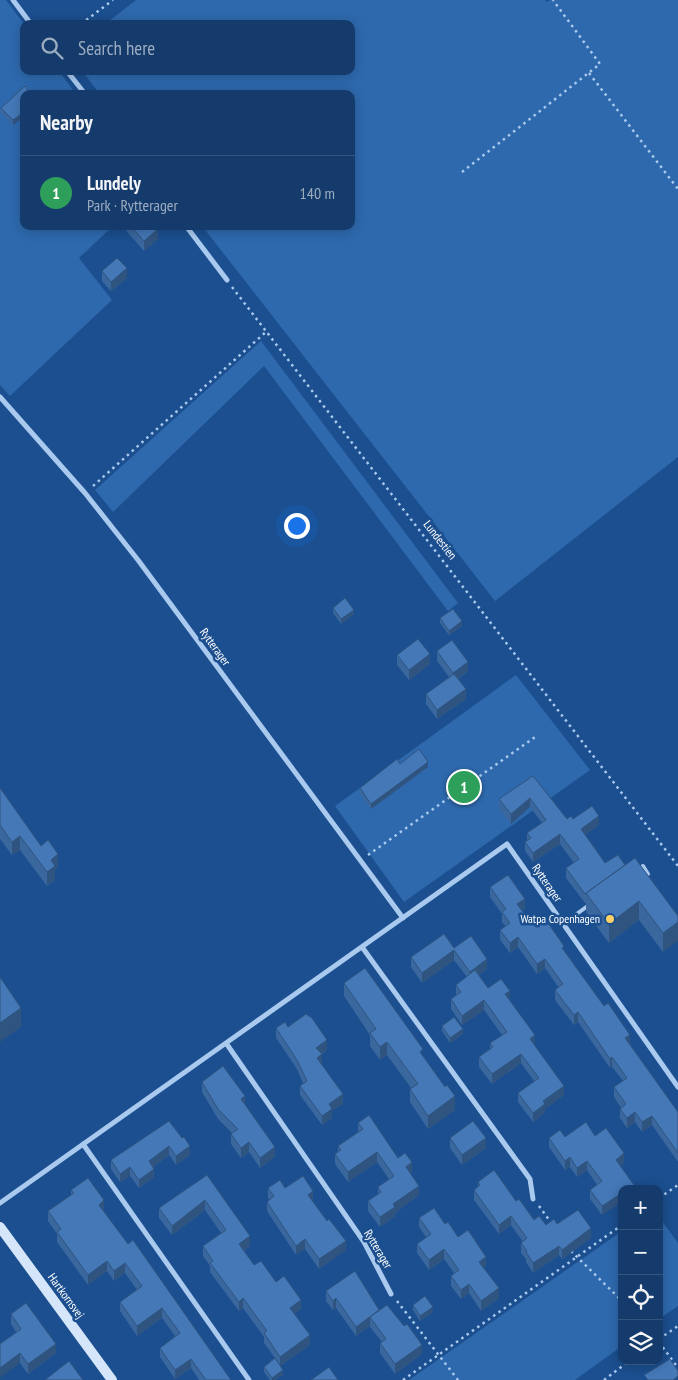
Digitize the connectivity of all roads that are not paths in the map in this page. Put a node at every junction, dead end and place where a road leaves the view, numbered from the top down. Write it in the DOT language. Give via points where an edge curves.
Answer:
graph roads {
  1 [pos="13,0"];
  2 [pos="28,20"];
  3 [pos="71,75"];
  4 [pos="82,90"];
  5 [pos="189,230"];
  6 [pos="227,280"];
  7 [pos="0,397"];
  8 [pos="634,872"];
  9 [pos="648,874"];
  10 [pos="595,901"];
  11 [pos="403,918"];
  12 [pos="563,924"];
  13 [pos="362,947"];
  14 [pos="226,1043"];
  15 [pos="678,1087"];
  16 [pos="83,1144"];
  17 [pos="533,1199"];
  18 [pos="0,1203"];
  19 [pos="0,1226"];
  20 [pos="391,1294"];
  21 [pos="112,1380"];
  22 [pos="249,1380"];
  1 -- 2 [label="street"];
  3 -- 4 [label="street"];
  5 -- 6 [label="street"];
  7 -- 11 [label="street, Rytterager" via="85,493 138,560"];
  8 -- 9 [label="lane" via="642,866"];
  10 -- 12 [label="lane"];
  11 -- 12 [label="street, Rytterager" via="507,844"];
  11 -- 13 [label="street, Rytterager"];
  12 -- 15 [label="street, Rytterager"];
  13 -- 14 [label="street, Rytterager"];
  13 -- 17 [label="street" via="530,1179"];
  14 -- 16 [label="street, Rytterager"];
  14 -- 20 [label="street, Rytterager" via="364,1242"];
  16 -- 18 [label="street, Rytterager"];
  16 -- 22 [label="street"];
  19 -- 21 [label="street, Hartkornsvej"];
}
